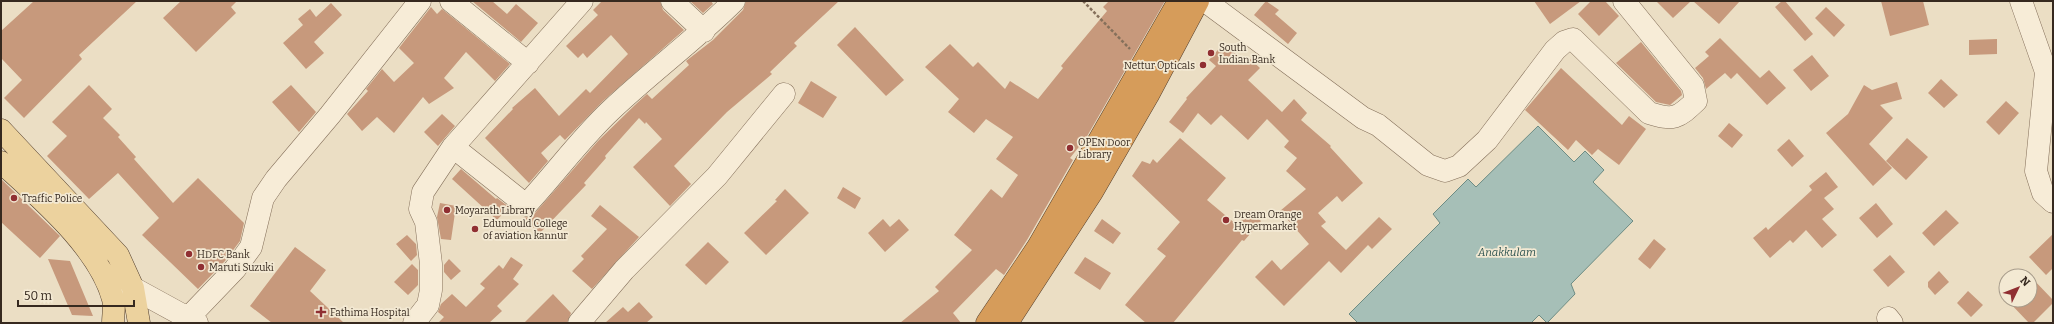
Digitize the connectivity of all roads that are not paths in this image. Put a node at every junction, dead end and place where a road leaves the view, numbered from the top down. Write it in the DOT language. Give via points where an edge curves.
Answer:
graph roads {
  1 [pos="420,1"];
  2 [pos="451,1"];
  3 [pos="582,1"];
  4 [pos="672,1"];
  5 [pos="734,1"];
  6 [pos="1179,1"];
  7 [pos="1198,1"];
  8 [pos="1205,1"];
  9 [pos="1624,1"];
  10 [pos="2021,1"];
  11 [pos="704,31"];
  12 [pos="2045,50"];
  13 [pos="528,62"];
  14 [pos="784,94"];
  15 [pos="1,130"];
  16 [pos="453,147"];
  17 [pos="1,162"];
  18 [pos="2053,202"];
  19 [pos="133,288"];
  20 [pos="114,300"];
  21 [pos="193,321"];
  22 [pos="113,323"];
  23 [pos="139,323"];
  24 [pos="414,323"];
  25 [pos="579,323"];
  26 [pos="987,323"];
  27 [pos="1007,323"];
  1 -- 21 [label="street" via="330,115 276,178 263,198 251,247"];
  2 -- 13 [label="street"];
  3 -- 13 [label="street"];
  4 -- 11 [label="street"];
  5 -- 11 [label="street"];
  6 -- 26 [label="highway" via="1038,246"];
  7 -- 27 [label="highway" via="1092,192"];
  8 -- 9 [label="street" via="1363,118 1378,125 1428,165 1445,171 1459,166 1487,140 1555,50 1564,42 1573,39 1649,113 1665,118 1681,114 1696,100 1693,86"];
  10 -- 12 [label="street"];
  11 -- 16 [label="street" via="610,110 526,205"];
  12 -- 18 [label="street" via="2046,72 2036,171 2043,192"];
  13 -- 16 [label="street"];
  14 -- 25 [label="street" via="717,176 624,270"];
  15 -- 19 [label="main road" via="118,255"];
  16 -- 24 [label="street" via="423,192 420,209 426,222 431,290 428,305"];
  17 -- 20 [label="main road" via="49,206 92,256"];
  19 -- 20 [label="street"];
  19 -- 21 [label="street"];
  19 -- 23 [label="main road"];
  20 -- 22 [label="main road"];
}
